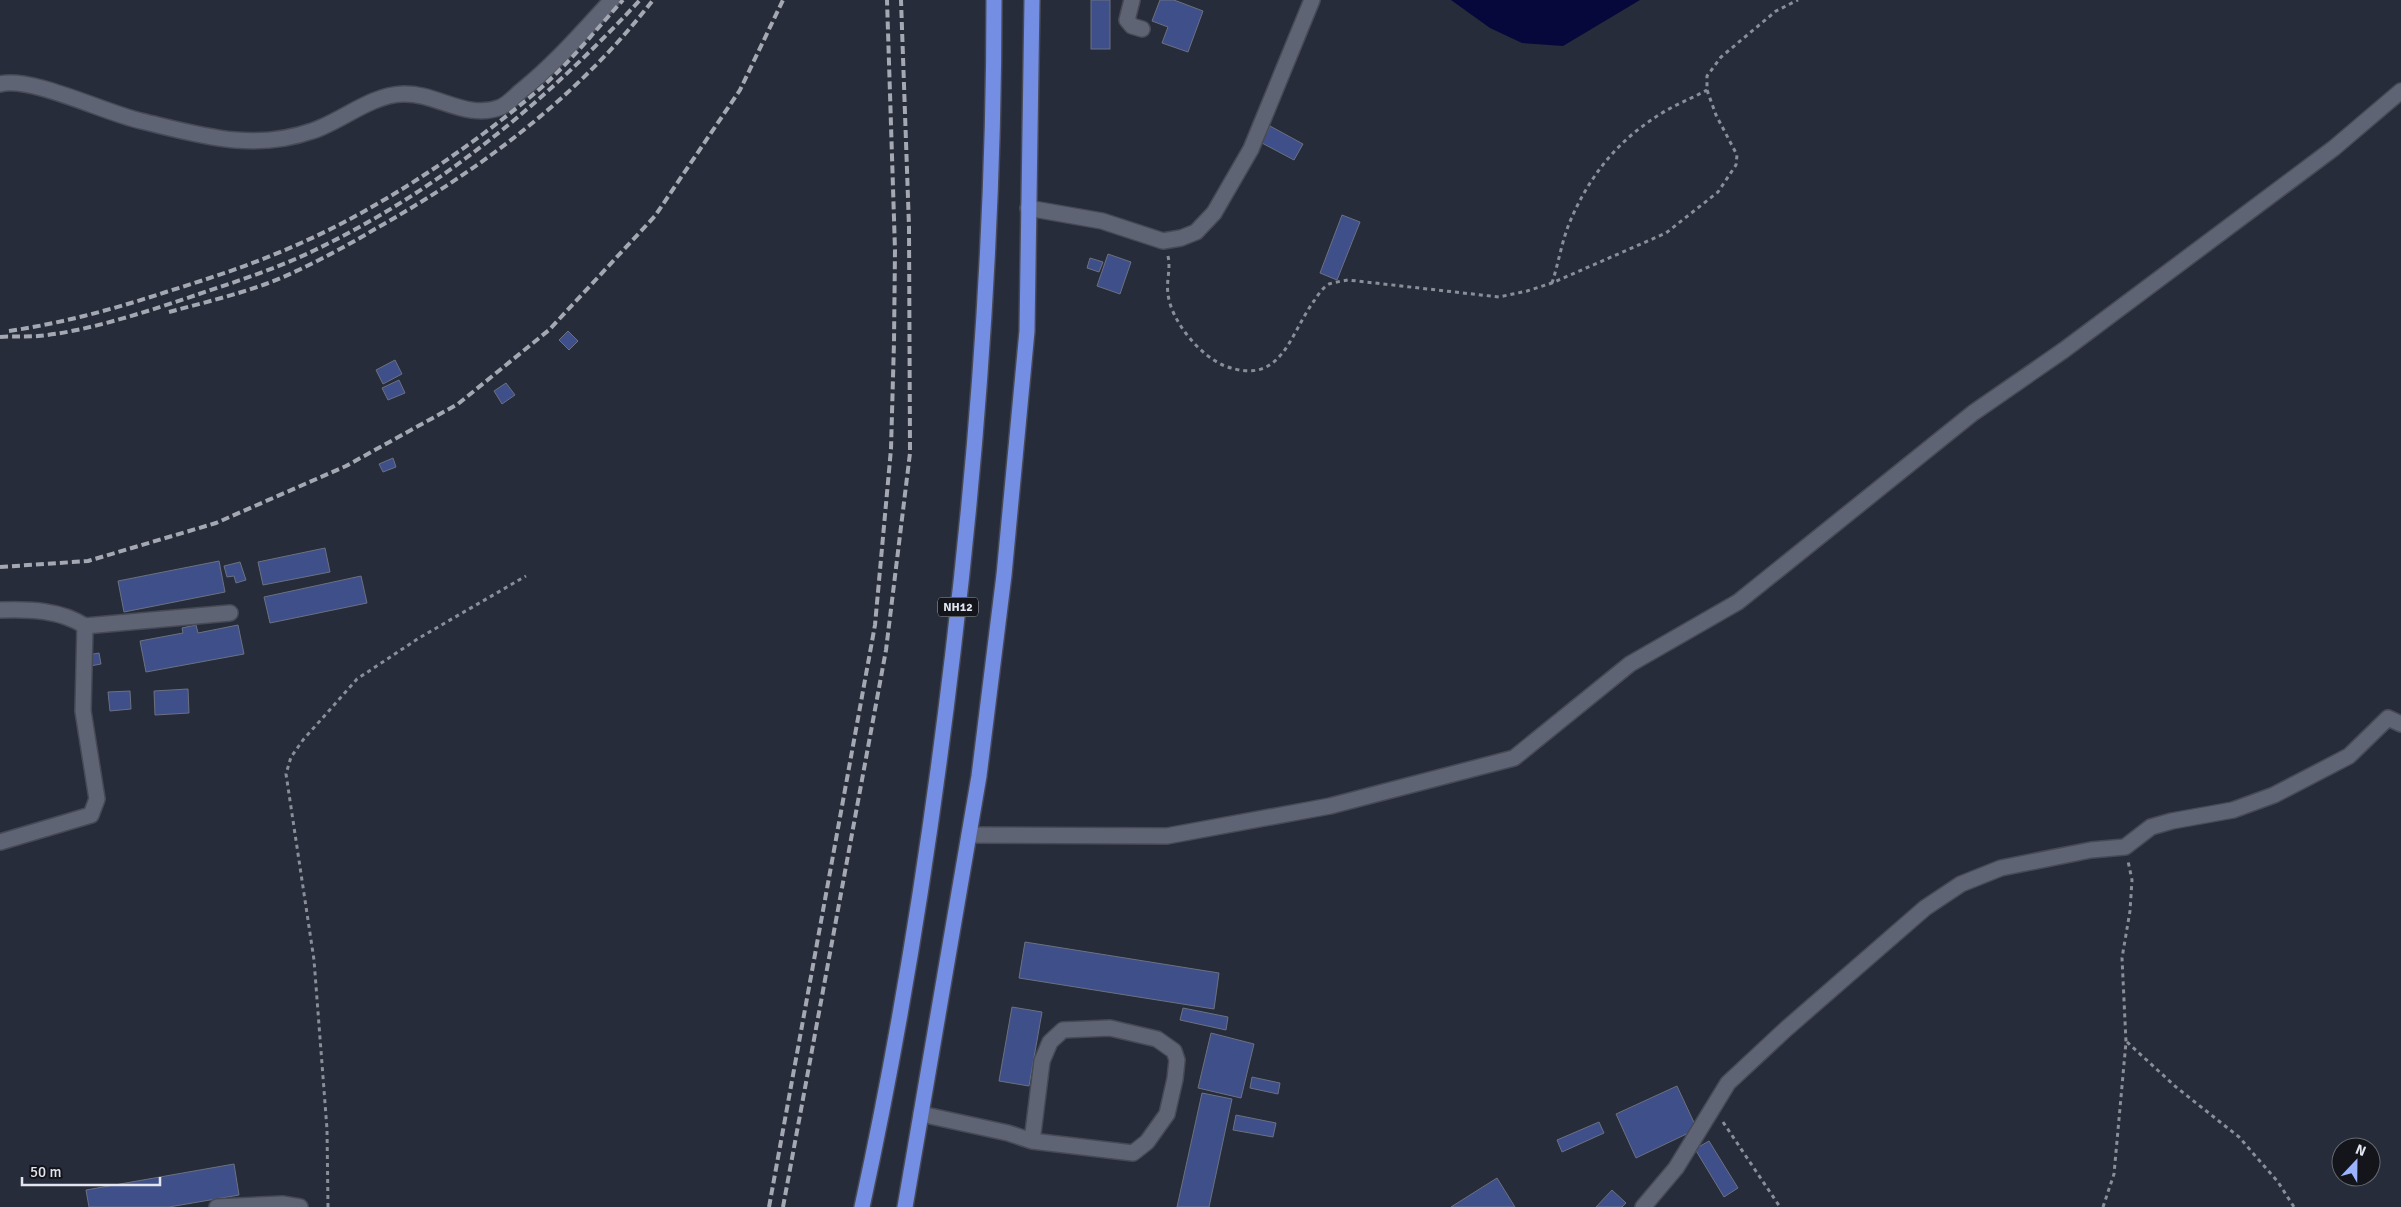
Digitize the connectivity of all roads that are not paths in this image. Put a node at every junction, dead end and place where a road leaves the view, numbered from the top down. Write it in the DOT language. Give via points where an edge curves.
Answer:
graph roads {
  1 [pos="612,0"];
  2 [pos="994,0"];
  3 [pos="1032,0"];
  4 [pos="1132,0"];
  5 [pos="1312,0"];
  6 [pos="1142,29"];
  7 [pos="0,84"];
  8 [pos="2401,91"];
  9 [pos="1028,208"];
  10 [pos="0,610"];
  11 [pos="230,613"];
  12 [pos="85,626"];
  13 [pos="2401,724"];
  14 [pos="969,835"];
  15 [pos="0,842"];
  16 [pos="921,1114"];
  17 [pos="1032,1141"];
  18 [pos="217,1207"];
  19 [pos="300,1207"];
  20 [pos="862,1207"];
  21 [pos="905,1207"];
  22 [pos="1643,1207"];
  1 -- 7 [label="street" via="543,73 502,107 480,112 419,94 400,94 372,102 313,131 275,141 244,142 188,132 121,117 34,85"];
  2 -- 20 [label="highway, NH12" via="982,358 964,562 936,790 906,979"];
  3 -- 9 [label="highway"];
  4 -- 6 [label="street" via="1128,20 1132,26"];
  5 -- 9 [label="street" via="1251,149 1214,214 1196,232 1164,241 1102,221"];
  8 -- 14 [label="street" via="2334,148 2064,350 1973,413 1738,602 1630,664 1514,758 1330,806 1167,836"];
  9 -- 14 [label="highway" via="1027,330 1019,426 996,647"];
  10 -- 12 [label="street" via="50,612 73,618"];
  11 -- 12 [label="street"];
  12 -- 15 [label="street" via="83,711 97,800 91,815"];
  13 -- 22 [label="street" via="2388,718 2349,756 2274,795 2233,810 2151,827 2125,847 2091,850 2010,866 1961,884 1925,908 1728,1083 1676,1168"];
  14 -- 16 [label="highway"];
  16 -- 17 [label="street"];
  16 -- 21 [label="highway"];
  17 -- 17 [label="street" via="1133,1153 1147,1142 1166,1114 1175,1079 1177,1060 1174,1051 1157,1039 1110,1028 1063,1030 1050,1042 1042,1061"];
  18 -- 19 [label="street" via="282,1204"];
}
